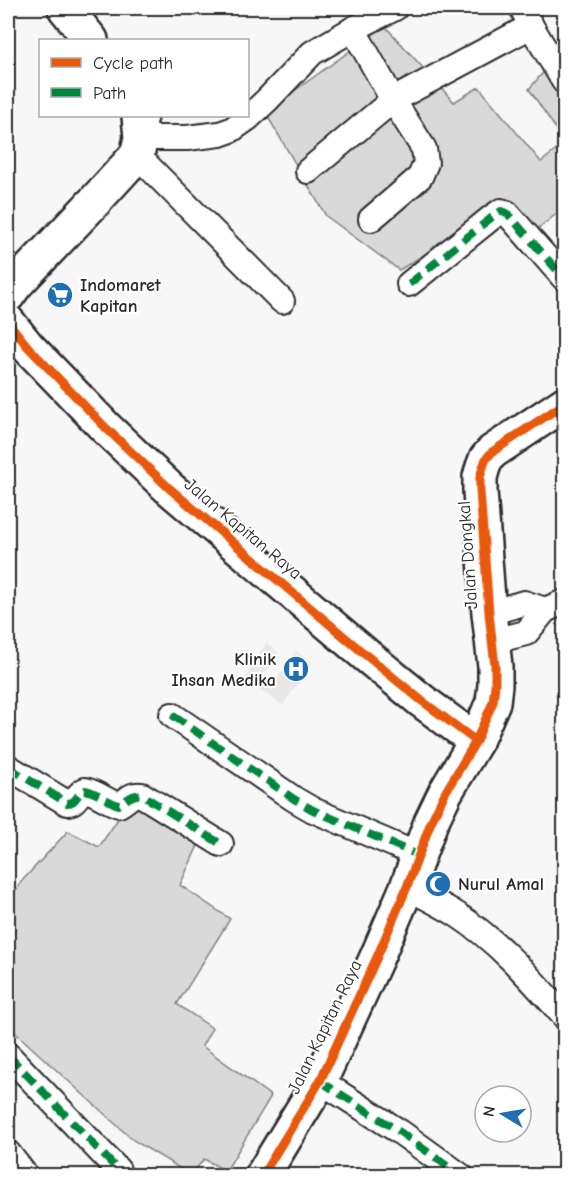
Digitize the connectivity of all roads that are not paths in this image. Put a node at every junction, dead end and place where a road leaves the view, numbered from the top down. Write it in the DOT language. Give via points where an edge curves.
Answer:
graph roads {
  1 [pos="65,8"];
  2 [pos="395,8"];
  3 [pos="526,17"];
  4 [pos="352,28"];
  5 [pos="90,39"];
  6 [pos="564,81"];
  7 [pos="393,100"];
  8 [pos="139,136"];
  9 [pos="308,171"];
  10 [pos="371,219"];
  11 [pos="564,278"];
  12 [pos="409,284"];
  13 [pos="8,295"];
  14 [pos="282,301"];
  15 [pos="8,322"];
  16 [pos="564,404"];
  17 [pos="555,606"];
  18 [pos="491,627"];
  19 [pos="172,715"];
  20 [pos="476,741"];
  21 [pos="8,767"];
  22 [pos="221,844"];
  23 [pos="418,855"];
  24 [pos="406,887"];
  25 [pos="564,1016"];
  26 [pos="8,1055"];
  27 [pos="320,1081"];
  28 [pos="8,1154"];
  29 [pos="26,1176"];
  30 [pos="114,1176"];
  31 [pos="262,1176"];
  32 [pos="461,1176"];
  1 -- 5 [label="street"];
  2 -- 4 [label="street"];
  3 -- 6 [label="street"];
  3 -- 7 [label="street"];
  4 -- 7 [label="street"];
  4 -- 8 [label="street" via="312,53 261,106 231,130 187,138"];
  7 -- 9 [label="street"];
  7 -- 10 [label="street" via="424,149 426,163 420,177"];
  8 -- 13 [label="street" via="95,201"];
  8 -- 14 [label="street"];
  11 -- 12 [label="street" via="512,218 501,212"];
  15 -- 20 [label="street, Jalan Kapitan Raya" via="98,420 169,488 367,656"];
  16 -- 18 [label="street, Jalan Dongkal" via="492,452 483,467 480,508"];
  17 -- 18 [label="street" via="526,633"];
  18 -- 20 [label="street, Jalan Dongkal" via="493,702"];
  19 -- 23 [label="street" via="313,810"];
  20 -- 23 [label="street, Jalan Dongkal" via="445,794"];
  21 -- 22 [label="street" via="67,804 76,801 85,790 120,805 131,796 141,795"];
  23 -- 24 [label="street, Jalan Kapitan Raya"];
  24 -- 25 [label="street" via="455,913 498,946"];
  24 -- 27 [label="street, Jalan Kapitan Raya"];
  26 -- 30 [label="street" via="118,1170"];
  27 -- 31 [label="street, Jalan Kapitan Raya"];
  27 -- 32 [label="street"];
  28 -- 29 [label="street"];
}
